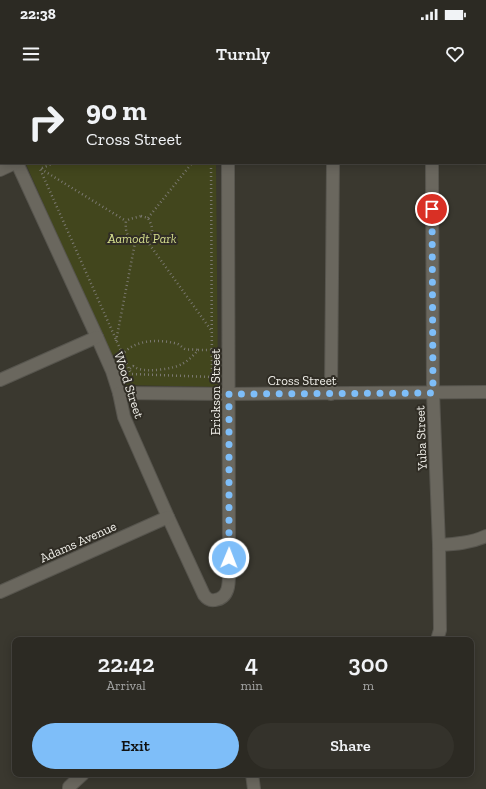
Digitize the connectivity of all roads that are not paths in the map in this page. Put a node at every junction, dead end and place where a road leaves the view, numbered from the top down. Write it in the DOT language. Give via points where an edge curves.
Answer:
graph roads {
  1 [pos="14,164"];
  2 [pos="16,164"];
  3 [pos="228,164"];
  4 [pos="333,164"];
  5 [pos="432,164"];
  6 [pos="0,170"];
  7 [pos="97,336"];
  8 [pos="0,380"];
  9 [pos="119,392"];
  10 [pos="486,392"];
  11 [pos="433,393"];
  12 [pos="229,394"];
  13 [pos="331,394"];
  14 [pos="168,517"];
  15 [pos="486,536"];
  16 [pos="439,545"];
  17 [pos="0,592"];
  18 [pos="204,595"];
  19 [pos="438,637"];
  20 [pos="80,777"];
  21 [pos="252,777"];
  22 [pos="69,789"];
  23 [pos="254,789"];
  1 -- 6 [label="street"];
  2 -- 7 [label="street, Wood Street"];
  3 -- 12 [label="street, Erickson Street"];
  4 -- 13 [label="street"];
  5 -- 11 [label="street, Yuba Street"];
  7 -- 8 [label="street"];
  7 -- 9 [label="street, Wood Street"];
  9 -- 12 [label="street, Cross Street"];
  9 -- 14 [label="street, Wood Street" via="124,417"];
  10 -- 11 [label="street, Cross Street"];
  11 -- 13 [label="street, Cross Street"];
  11 -- 16 [label="street, Yuba Street"];
  12 -- 13 [label="street, Cross Street"];
  12 -- 18 [label="street, Erickson Street" via="228,587 222,598 217,600 210,600"];
  14 -- 17 [label="street, Adams Avenue"];
  14 -- 18 [label="street, Wood Street"];
  15 -- 16 [label="street" via="458,544"];
  16 -- 19 [label="street, Yuba Street" via="440,630"];
  20 -- 22 [label="street"];
  21 -- 23 [label="street"];
}
